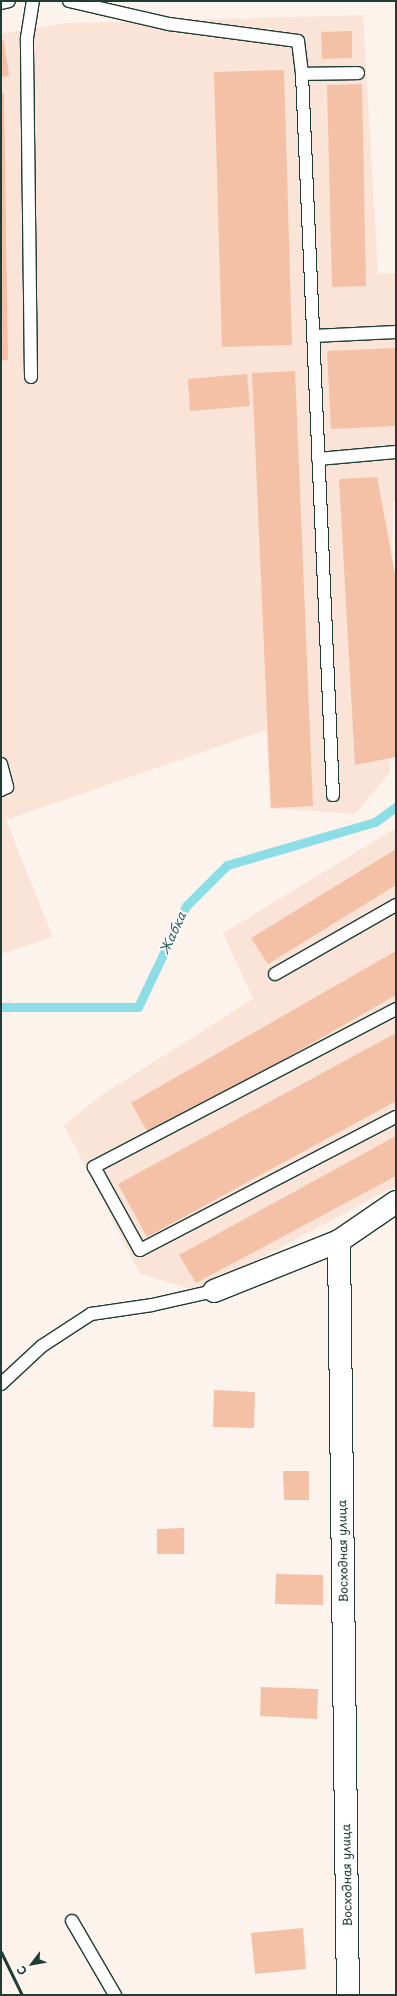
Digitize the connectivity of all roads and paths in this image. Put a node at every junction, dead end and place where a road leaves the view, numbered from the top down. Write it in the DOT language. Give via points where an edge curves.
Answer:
graph roads {
  1 [pos="9,1"];
  2 [pos="33,1"];
  3 [pos="69,1"];
  4 [pos="1,3"];
  5 [pos="358,73"];
  6 [pos="302,74"];
  7 [pos="396,332"];
  8 [pos="313,336"];
  9 [pos="31,377"];
  10 [pos="396,452"];
  11 [pos="318,459"];
  12 [pos="1,764"];
  13 [pos="1,790"];
  14 [pos="333,795"];
  15 [pos="396,905"];
  16 [pos="275,974"];
  17 [pos="396,1009"];
  18 [pos="396,1117"];
  19 [pos="396,1202"];
  20 [pos="339,1241"];
  21 [pos="214,1291"];
  22 [pos="1,1384"];
  23 [pos="72,1921"];
  24 [pos="115,1995"];
  25 [pos="348,1995"];
  1 -- 4 [label="lane"];
  2 -- 9 [label="lane" via="27,38"];
  3 -- 6 [label="lane" via="169,24 298,41"];
  5 -- 6 [label="lane"];
  6 -- 8 [label="lane"];
  7 -- 8 [label="lane"];
  8 -- 11 [label="lane"];
  10 -- 11 [label="lane"];
  11 -- 14 [label="lane"];
  12 -- 13 [label="lane" via="7,787"];
  15 -- 16 [label="lane"];
  17 -- 18 [label="lane" via="94,1167 140,1250"];
  19 -- 20 [label="street"];
  20 -- 21 [label="street"];
  20 -- 25 [label="street, Восходная улица"];
  21 -- 22 [label="lane" via="152,1305 91,1314 42,1346"];
  23 -- 24 [label="lane"];
}
